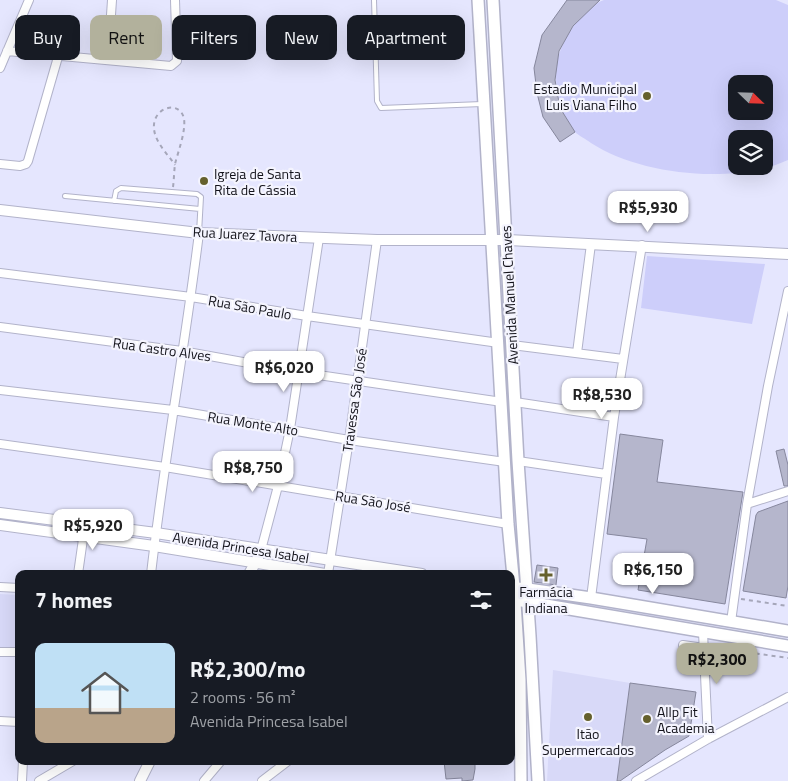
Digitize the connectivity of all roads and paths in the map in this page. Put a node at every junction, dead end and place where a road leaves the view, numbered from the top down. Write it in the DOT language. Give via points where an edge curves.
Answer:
graph roads {
  1 [pos="30,0"];
  2 [pos="112,0"];
  3 [pos="175,0"];
  4 [pos="374,0"];
  5 [pos="478,0"];
  6 [pos="493,0"];
  7 [pos="111,15"];
  8 [pos="7,51"];
  9 [pos="15,52"];
  10 [pos="57,60"];
  11 [pos="108,60"];
  12 [pos="0,68"];
  13 [pos="485,104"];
  14 [pos="0,164"];
  15 [pos="175,165"];
  16 [pos="172,192"];
  17 [pos="66,196"];
  18 [pos="114,201"];
  19 [pos="200,209"];
  20 [pos="0,210"];
  21 [pos="199,233"];
  22 [pos="319,238"];
  23 [pos="377,240"];
  24 [pos="492,240"];
  25 [pos="507,240"];
  26 [pos="591,244"];
  27 [pos="642,245"];
  28 [pos="788,254"];
  29 [pos="0,273"];
  30 [pos="788,291"];
  31 [pos="191,297"];
  32 [pos="307,316"];
  33 [pos="364,324"];
  34 [pos="0,327"];
  35 [pos="499,343"];
  36 [pos="512,346"];
  37 [pos="182,351"];
  38 [pos="577,353"];
  39 [pos="623,359"];
  40 [pos="298,372"];
  41 [pos="356,381"];
  42 [pos="0,390"];
  43 [pos="502,402"];
  44 [pos="515,402"];
  45 [pos="173,410"];
  46 [pos="614,417"];
  47 [pos="290,429"];
  48 [pos="349,440"];
  49 [pos="0,444"];
  50 [pos="518,461"];
  51 [pos="506,462"];
  52 [pos="165,467"];
  53 [pos="606,474"];
  54 [pos="278,486"];
  55 [pos="788,491"];
  56 [pos="341,496"];
  57 [pos="747,504"];
  58 [pos="0,513"];
  59 [pos="508,524"];
  60 [pos="0,525"];
  61 [pos="85,525"];
  62 [pos="156,533"];
  63 [pos="84,536"];
  64 [pos="154,546"];
  65 [pos="261,550"];
  66 [pos="330,560"];
  67 [pos="256,562"];
  68 [pos="79,570"];
  69 [pos="151,570"];
  70 [pos="251,570"];
  71 [pos="303,570"];
  72 [pos="327,570"];
  73 [pos="396,570"];
  74 [pos="512,570"];
  75 [pos="0,587"];
  76 [pos="515,587"];
  77 [pos="15,588"];
  78 [pos="526,589"];
  79 [pos="591,598"];
  80 [pos="735,598"];
  81 [pos="515,600"];
  82 [pos="528,601"];
  83 [pos="788,606"];
  84 [pos="731,622"];
  85 [pos="788,631"];
  86 [pos="703,632"];
  87 [pos="683,645"];
  88 [pos="788,646"];
  89 [pos="704,648"];
  90 [pos="724,649"];
  91 [pos="0,652"];
  92 [pos="15,652"];
  93 [pos="788,658"];
  94 [pos="515,680"];
  95 [pos="532,680"];
  96 [pos="788,697"];
  97 [pos="0,720"];
  98 [pos="15,722"];
  99 [pos="708,740"];
  100 [pos="23,765"];
  101 [pos="66,765"];
  102 [pos="148,765"];
  103 [pos="218,765"];
  104 [pos="277,765"];
  105 [pos="283,765"];
  106 [pos="280,767"];
  107 [pos="22,781"];
  108 [pos="39,781"];
  109 [pos="140,781"];
  110 [pos="204,781"];
  111 [pos="262,781"];
  112 [pos="521,781"];
  113 [pos="538,781"];
  114 [pos="636,781"];
  1 -- 8 [label="street"];
  2 -- 7 [label="street"];
  3 -- 11 [label="street" via="176,63 171,66"];
  4 -- 13 [label="lane" via="377,101 381,108"];
  5 -- 13 [label="main road, Avenida Manuel Chaves"];
  6 -- 25 [label="main road, Avenida Manuel Chaves"];
  8 -- 9 [label="street"];
  8 -- 12 [label="street"];
  10 -- 14 [label="street" via="28,161 24,166"];
  13 -- 24 [label="main road, Avenida Manuel Chaves"];
  15 -- 15 [label="path" via="184,117 175,108 165,108 157,116 154,132"];
  15 -- 16 [label="path"];
  16 -- 18 [label="lane" via="121,188 116,191"];
  16 -- 19 [label="lane" via="197,194 201,198"];
  17 -- 18 [label="lane"];
  18 -- 19 [label="lane"];
  19 -- 21 [label="lane"];
  20 -- 21 [label="street, Rua Juarez Tavora"];
  21 -- 22 [label="street, Rua Juarez Tavora"];
  21 -- 31 [label="street"];
  22 -- 23 [label="street, Rua Juarez Tavora"];
  22 -- 32 [label="street"];
  23 -- 24 [label="street, Rua Juarez Tavora"];
  23 -- 33 [label="street, Travessa São José"];
  24 -- 25 [label="street, Rua Juarez Tavora"];
  24 -- 35 [label="main road, Avenida Manuel Chaves"];
  25 -- 26 [label="street"];
  25 -- 36 [label="main road, Avenida Manuel Chaves"];
  26 -- 27 [label="street"];
  26 -- 38 [label="street"];
  27 -- 28 [label="street"];
  27 -- 39 [label="street"];
  29 -- 31 [label="street, Rua São Paulo"];
  30 -- 57 [label="street"];
  31 -- 32 [label="street, Rua São Paulo"];
  31 -- 37 [label="street"];
  32 -- 33 [label="street, Rua São Paulo"];
  32 -- 40 [label="street"];
  33 -- 35 [label="street, Rua São Paulo"];
  33 -- 41 [label="street, Travessa São José"];
  34 -- 37 [label="street, Rua Castro Alves"];
  35 -- 43 [label="main road, Avenida Manuel Chaves"];
  36 -- 38 [label="street"];
  36 -- 44 [label="main road, Avenida Manuel Chaves"];
  37 -- 40 [label="street, Rua Castro Alves"];
  37 -- 45 [label="street"];
  38 -- 39 [label="street"];
  39 -- 46 [label="street"];
  40 -- 41 [label="street, Rua Castro Alves"];
  40 -- 47 [label="street"];
  41 -- 43 [label="street, Rua Castro Alves"];
  41 -- 48 [label="street, Travessa São José"];
  42 -- 45 [label="street, Rua Monte Alto"];
  43 -- 51 [label="main road, Avenida Manuel Chaves"];
  44 -- 46 [label="street"];
  44 -- 50 [label="main road, Avenida Manuel Chaves"];
  45 -- 47 [label="street, Rua Monte Alto"];
  45 -- 52 [label="street"];
  46 -- 53 [label="street"];
  47 -- 48 [label="street, Rua Monte Alto"];
  47 -- 54 [label="street"];
  48 -- 51 [label="street, Rua Monte Alto"];
  48 -- 56 [label="street, Travessa São José"];
  49 -- 52 [label="street, Rua São José"];
  50 -- 53 [label="street"];
  50 -- 78 [label="main road, Avenida Manuel Chaves"];
  51 -- 59 [label="main road, Avenida Manuel Chaves"];
  52 -- 54 [label="street, Rua São José"];
  52 -- 62 [label="street"];
  53 -- 79 [label="street"];
  54 -- 56 [label="street, Rua São José"];
  54 -- 65 [label="street"];
  55 -- 57 [label="street"];
  56 -- 59 [label="street, Rua São José"];
  56 -- 66 [label="street, Travessa São José"];
  57 -- 80 [label="street"];
  58 -- 61 [label="street, Avenida Princesa Isabel"];
  59 -- 74 [label="main road, Avenida Manuel Chaves"];
  60 -- 63 [label="street, Avenida Princesa Isabel"];
  61 -- 62 [label="street, Avenida Princesa Isabel"];
  61 -- 63 [label="street"];
  62 -- 64 [label="street"];
  62 -- 65 [label="street, Avenida Princesa Isabel"];
  63 -- 64 [label="street, Avenida Princesa Isabel"];
  63 -- 68 [label="street"];
  64 -- 67 [label="street, Avenida Princesa Isabel"];
  64 -- 69 [label="street"];
  65 -- 66 [label="street, Avenida Princesa Isabel"];
  65 -- 67 [label="street"];
  66 -- 72 [label="street, Travessa São José"];
  66 -- 73 [label="street, Avenida Princesa Isabel"];
  67 -- 70 [label="street"];
  67 -- 71 [label="street, Avenida Princesa Isabel"];
  75 -- 77 [label="street"];
  76 -- 78 [label="main road"];
  78 -- 79 [label="main road"];
  78 -- 82 [label="main road, Avenida Manuel Chaves"];
  79 -- 84 [label="main road"];
  80 -- 83 [label="path"];
  80 -- 84 [label="street"];
  81 -- 82 [label="main road"];
  82 -- 86 [label="main road"];
  82 -- 95 [label="main road, Avenida Manuel Chaves"];
  84 -- 85 [label="main road"];
  86 -- 88 [label="main road"];
  86 -- 89 [label="street"];
  87 -- 89 [label="street"];
  89 -- 99 [label="street"];
  90 -- 93 [label="path"];
  91 -- 92 [label="street"];
  94 -- 95 [label="street"];
  94 -- 112 [label="main road, Avenida Manuel Chaves"];
  95 -- 113 [label="main road, Avenida Manuel Chaves"];
  96 -- 99 [label="street"];
  97 -- 98 [label="street"];
  99 -- 114 [label="street"];
  100 -- 107 [label="street"];
  101 -- 108 [label="street"];
  102 -- 109 [label="street"];
  103 -- 110 [label="street"];
  104 -- 106 [label="street"];
  105 -- 106 [label="street"];
  106 -- 111 [label="street"];
}
